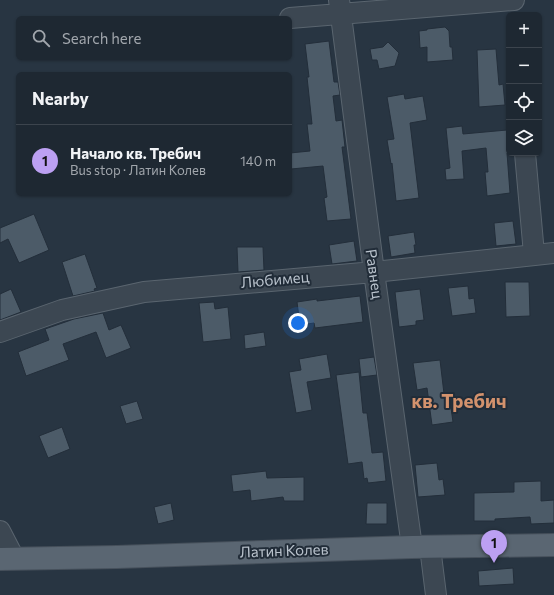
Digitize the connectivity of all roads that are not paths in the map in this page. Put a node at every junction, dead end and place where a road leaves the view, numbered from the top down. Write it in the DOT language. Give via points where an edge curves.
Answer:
graph roads {
  1 [pos="510,0"];
  2 [pos="514,0"];
  3 [pos="340,7"];
  4 [pos="511,12"];
  5 [pos="292,18"];
  6 [pos="524,156"];
  7 [pos="554,253"];
  8 [pos="534,254"];
  9 [pos="374,272"];
  10 [pos="0,332"];
  11 [pos="0,531"];
  12 [pos="554,545"];
  13 [pos="421,547"];
  14 [pos="7,558"];
  15 [pos="436,595"];
  1 -- 2 [label="street"];
  1 -- 3 [label="street"];
  1 -- 4 [label="street"];
  3 -- 5 [label="street"];
  3 -- 9 [label="street, Равнец"];
  6 -- 8 [label="street"];
  7 -- 8 [label="street, Любимец"];
  8 -- 9 [label="street, Любимец"];
  9 -- 10 [label="street, Любимец" via="144,292 62,310"];
  9 -- 13 [label="street, Равнец"];
  11 -- 14 [label="street"];
  12 -- 13 [label="main road, Латин Колев"];
  13 -- 14 [label="main road, Латин Колев"];
  13 -- 15 [label="street, Равнец"];
}
